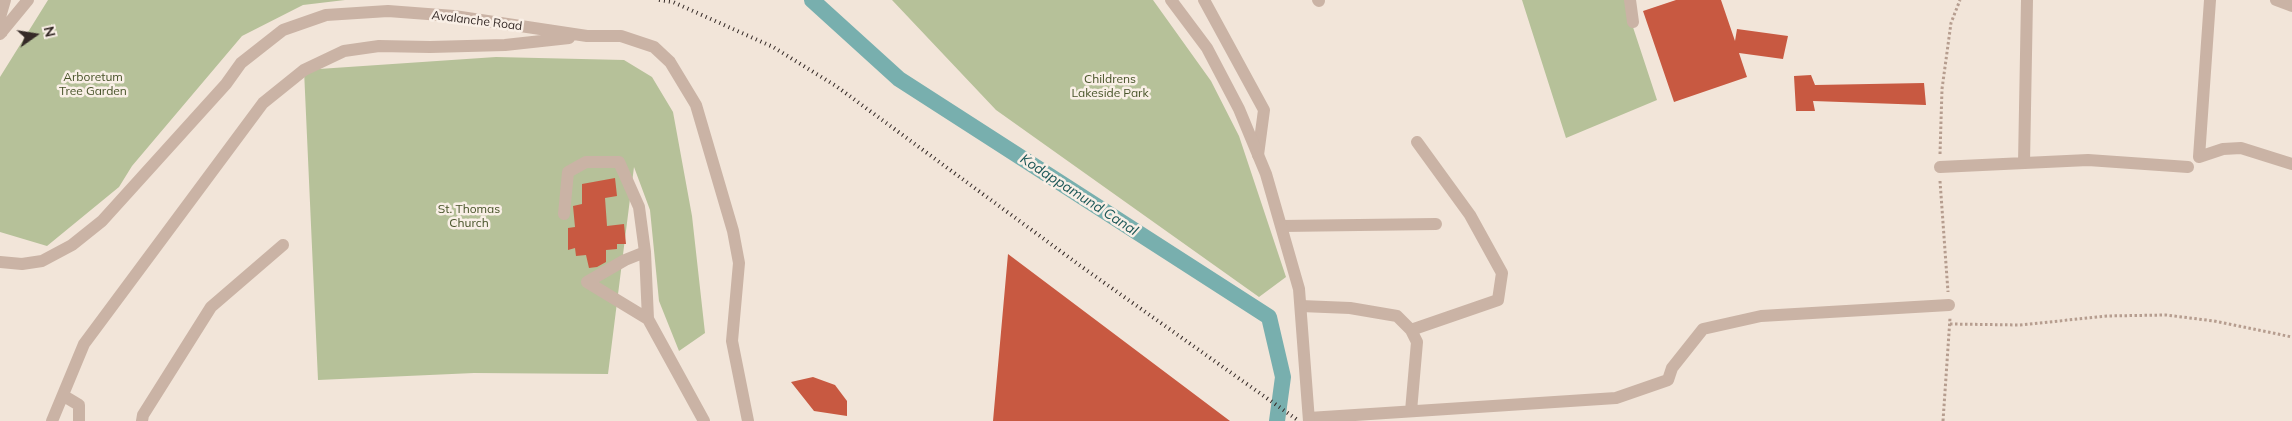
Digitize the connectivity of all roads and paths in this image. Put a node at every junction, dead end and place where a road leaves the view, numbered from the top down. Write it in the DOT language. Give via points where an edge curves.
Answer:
graph roads {
  1 [pos="5,0"];
  2 [pos="28,0"];
  3 [pos="1171,0"];
  4 [pos="1204,0"];
  5 [pos="1630,0"];
  6 [pos="1960,0"];
  7 [pos="2027,0"];
  8 [pos="2210,0"];
  9 [pos="2276,0"];
  10 [pos="2292,6"];
  11 [pos="1633,22"];
  12 [pos="1,33"];
  13 [pos="587,36"];
  14 [pos="1417,142"];
  15 [pos="1258,155"];
  16 [pos="2024,163"];
  17 [pos="2292,164"];
  18 [pos="1940,167"];
  19 [pos="2188,167"];
  20 [pos="564,214"];
  21 [pos="1436,224"];
  22 [pos="1282,226"];
  23 [pos="283,245"];
  24 [pos="645,252"];
  25 [pos="0,262"];
  26 [pos="1301,306"];
  27 [pos="1949,306"];
  28 [pos="648,319"];
  29 [pos="1950,324"];
  30 [pos="1411,330"];
  31 [pos="2292,337"];
  32 [pos="64,396"];
  33 [pos="1411,411"];
  34 [pos="1309,419"];
  35 [pos="52,421"];
  36 [pos="79,421"];
  37 [pos="142,421"];
  38 [pos="704,421"];
  39 [pos="748,421"];
  40 [pos="1944,421"];
  1 -- 12 [label="street" via="0,17"];
  2 -- 12 [label="street"];
  3 -- 15 [label="street" via="1207,48 1239,109"];
  4 -- 15 [label="street" via="1264,110"];
  5 -- 11 [label="street"];
  6 -- 18 [label="path" via="1951,23 1944,80"];
  7 -- 16 [label="street"];
  8 -- 17 [label="street" via="2199,157 2222,149 2241,148"];
  9 -- 10 [label="street"];
  13 -- 25 [label="street, Avalanche Road" via="454,16 388,10 326,15 284,30 241,63 226,84 102,221 72,245 42,261 22,264"];
  13 -- 32 [label="street" via="505,45 379,46 344,51 304,70 263,102 197,190 84,344"];
  13 -- 39 [label="street, Avalanche Road" via="622,36 654,48 670,62 696,105 733,231 739,263 732,341"];
  14 -- 30 [label="street" via="1470,215 1502,273 1498,300"];
  15 -- 22 [label="street"];
  16 -- 18 [label="street"];
  16 -- 19 [label="street" via="2088,160"];
  18 -- 27 [label="path"];
  20 -- 24 [label="street" via="568,172 586,162 619,162 639,207"];
  21 -- 22 [label="street"];
  22 -- 26 [label="street"];
  23 -- 37 [label="street" via="211,307"];
  24 -- 28 [label="street"];
  24 -- 28 [label="street" via="587,282"];
  26 -- 30 [label="street" via="1350,308 1397,316"];
  26 -- 34 [label="street"];
  27 -- 29 [label="path"];
  27 -- 33 [label="street" via="1761,316 1703,329 1672,368 1668,380 1616,398"];
  28 -- 38 [label="street"];
  29 -- 31 [label="path" via="2020,326 2107,316 2166,315"];
  29 -- 40 [label="path"];
  30 -- 33 [label="street" via="1417,342"];
  32 -- 35 [label="street"];
  32 -- 36 [label="street" via="79,405"];
  33 -- 34 [label="street"];
}
